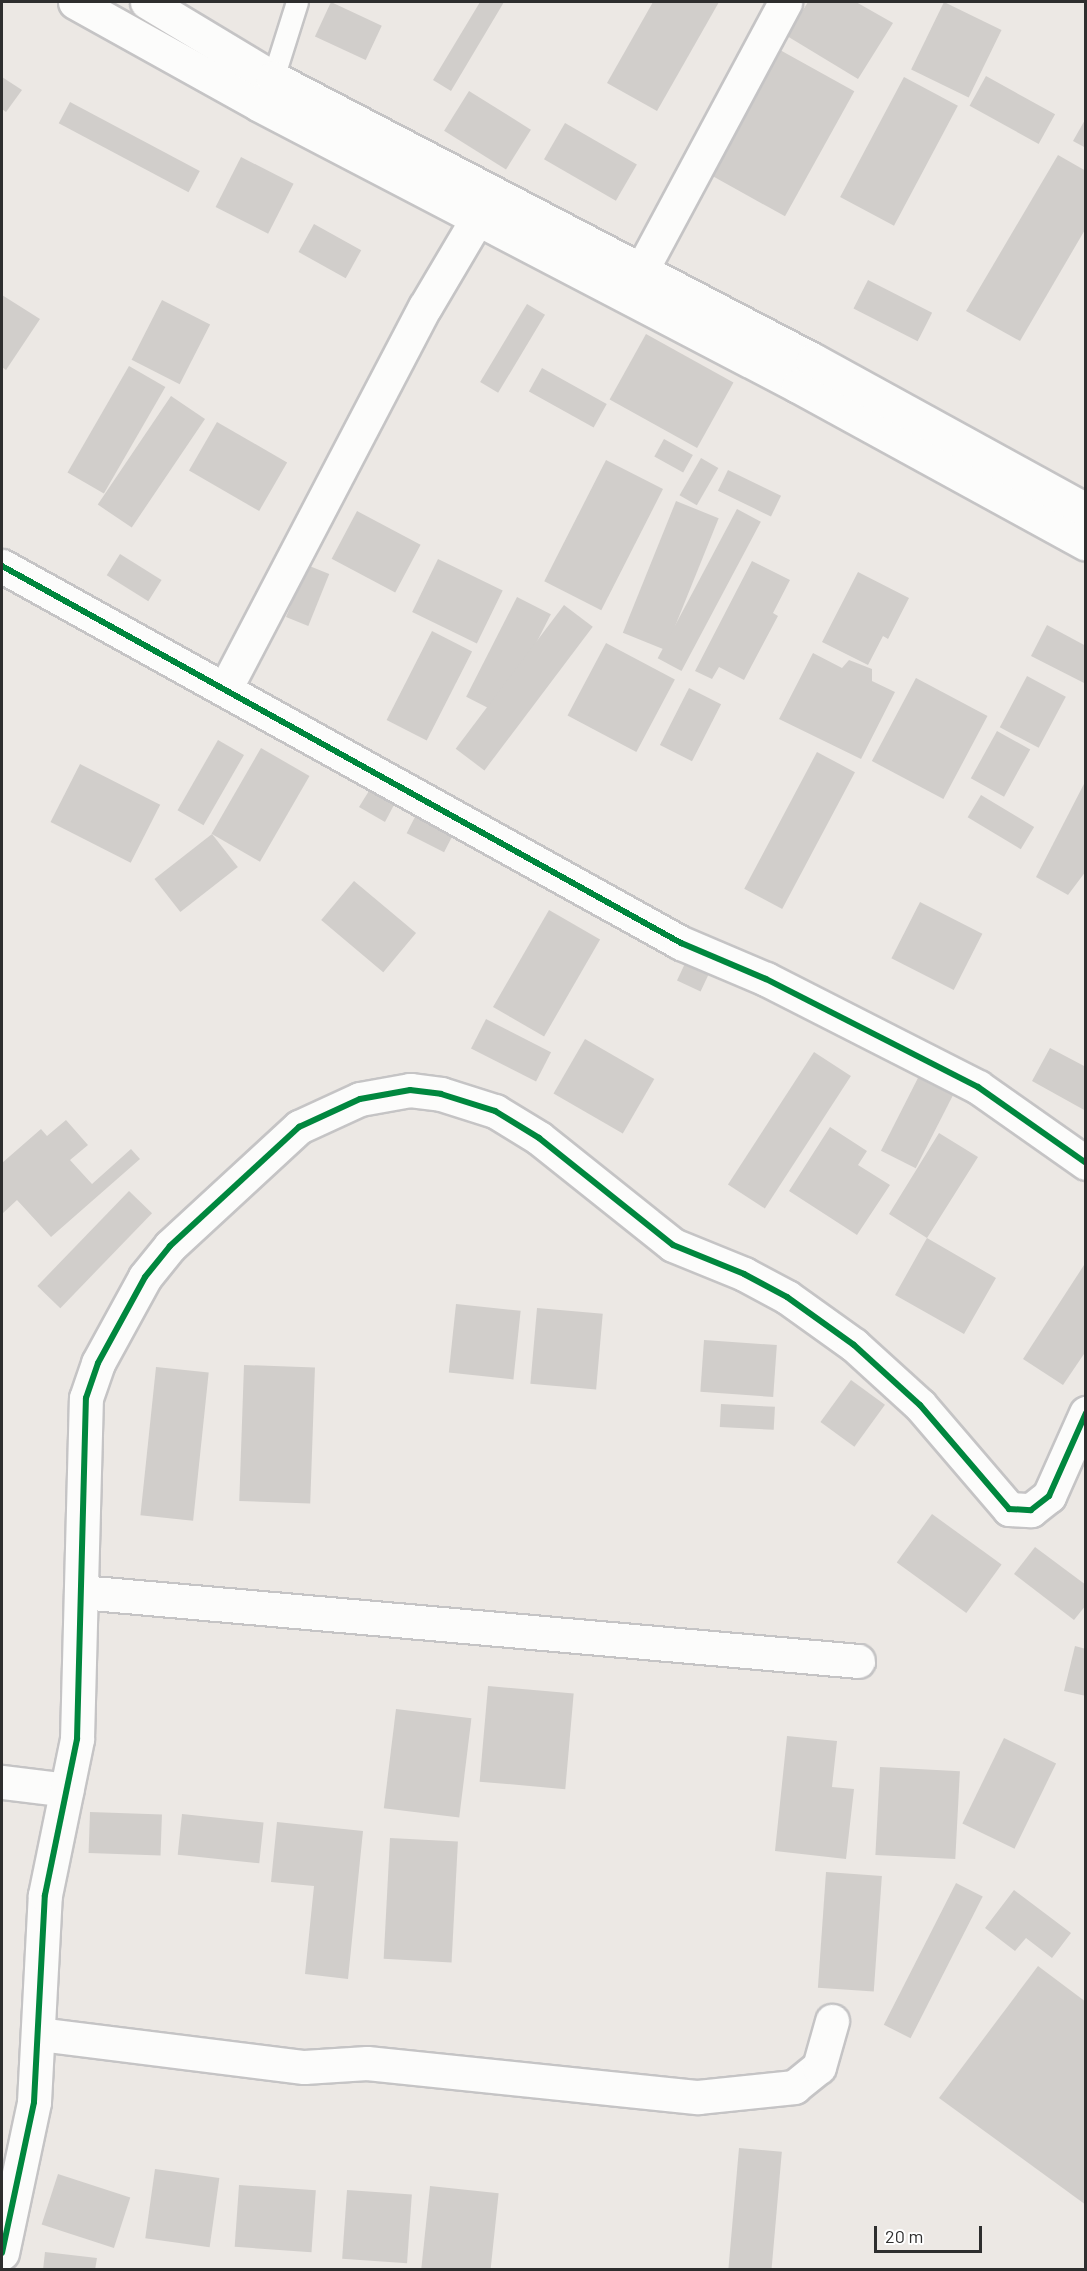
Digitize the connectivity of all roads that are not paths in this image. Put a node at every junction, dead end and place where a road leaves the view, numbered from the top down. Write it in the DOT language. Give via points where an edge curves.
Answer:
graph roads {
  1 [pos="75,2"];
  2 [pos="147,2"];
  3 [pos="297,2"];
  4 [pos="785,2"];
  5 [pos="273,78"];
  6 [pos="477,219"];
  7 [pos="641,271"];
  8 [pos="1086,510"];
  9 [pos="1086,544"];
  10 [pos="2,566"];
  11 [pos="225,689"];
  12 [pos="1086,1164"];
  13 [pos="1086,1413"];
  14 [pos="81,1592"];
  15 [pos="858,1661"];
  16 [pos="2,1782"];
  17 [pos="66,1790"];
  18 [pos="831,2021"];
  19 [pos="39,2034"];
  20 [pos="4,2234"];
  1 -- 6 [label="street"];
  2 -- 5 [label="street"];
  3 -- 5 [label="lane"];
  4 -- 7 [label="street"];
  5 -- 7 [label="street"];
  6 -- 9 [label="street" via="798,386"];
  6 -- 11 [label="street" via="425,308"];
  7 -- 8 [label="street"];
  10 -- 11 [label="street"];
  11 -- 12 [label="street" via="681,943 766,979 978,1087"];
  13 -- 14 [label="street" via="1049,1496 1030,1510 1009,1509 920,1405 854,1345 787,1298 744,1274 673,1245 539,1138 495,1111 441,1094 410,1090 360,1100 299,1127 171,1246 145,1277 98,1363 86,1398"];
  14 -- 15 [label="street"];
  14 -- 17 [label="street" via="77,1739"];
  16 -- 17 [label="street"];
  17 -- 19 [label="street" via="45,1895"];
  18 -- 19 [label="street" via="819,2067 794,2087 698,2097 367,2063 304,2067"];
  19 -- 20 [label="street" via="34,2102"];
}
